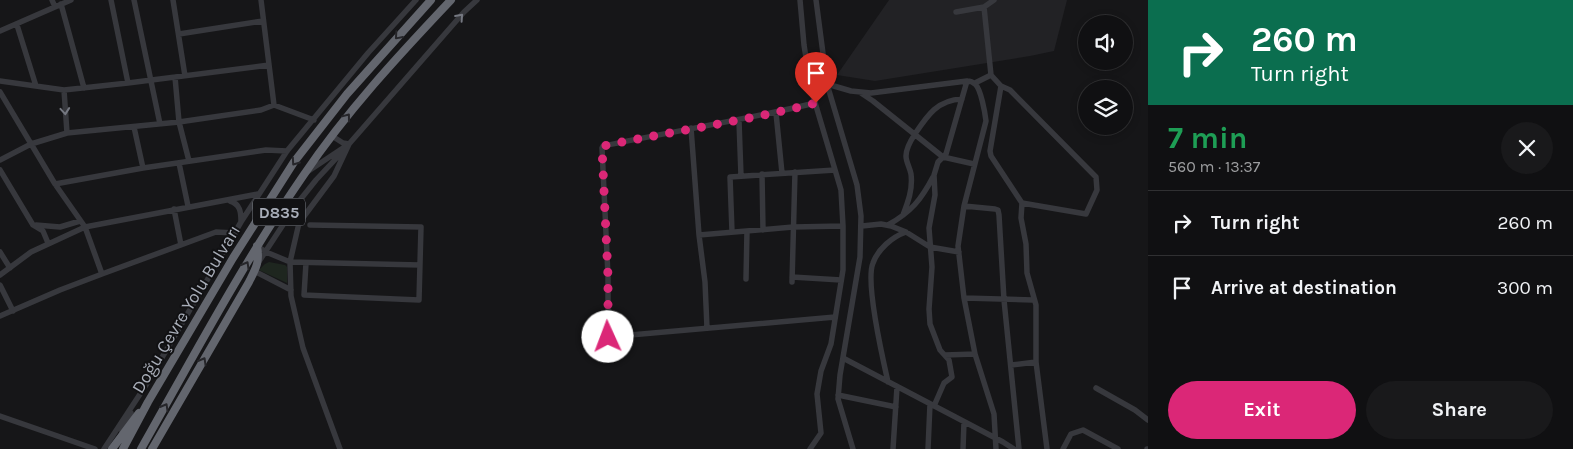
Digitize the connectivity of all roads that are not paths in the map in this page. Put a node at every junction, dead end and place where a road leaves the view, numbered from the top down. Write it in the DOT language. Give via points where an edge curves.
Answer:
graph roads {
  1 [pos="52,0"];
  2 [pos="71,0"];
  3 [pos="111,0"];
  4 [pos="134,0"];
  5 [pos="173,0"];
  6 [pos="260,0"];
  7 [pos="416,0"];
  8 [pos="431,0"];
  9 [pos="451,0"];
  10 [pos="478,0"];
  11 [pos="800,0"];
  12 [pos="816,0"];
  13 [pos="994,0"];
  14 [pos="58,6"];
  15 [pos="984,8"];
  16 [pos="956,12"];
  17 [pos="263,20"];
  18 [pos="17,25"];
  19 [pos="0,31"];
  20 [pos="179,34"];
  21 [pos="269,65"];
  22 [pos="991,75"];
  23 [pos="185,76"];
  24 [pos="175,78"];
  25 [pos="152,80"];
  26 [pos="0,81"];
  27 [pos="967,81"];
  28 [pos="128,83"];
  29 [pos="827,84"];
  30 [pos="975,84"];
  31 [pos="36,86"];
  32 [pos="1001,86"];
  33 [pos="84,88"];
  34 [pos="811,89"];
  35 [pos="64,90"];
  36 [pos="0,92"];
  37 [pos="860,92"];
  38 [pos="962,99"];
  39 [pos="816,103"];
  40 [pos="274,105"];
  41 [pos="776,113"];
  42 [pos="314,120"];
  43 [pos="739,121"];
  44 [pos="179,122"];
  45 [pos="160,124"];
  46 [pos="134,127"];
  47 [pos="691,128"];
  48 [pos="67,133"];
  49 [pos="915,134"];
  50 [pos="332,136"];
  51 [pos="31,144"];
  52 [pos="349,144"];
  53 [pos="287,151"];
  54 [pos="943,157"];
  55 [pos="0,160"];
  56 [pos="189,161"];
  57 [pos="179,163"];
  58 [pos="974,164"];
  59 [pos="143,168"];
  60 [pos="0,170"];
  61 [pos="835,170"];
  62 [pos="782,172"];
  63 [pos="795,172"];
  64 [pos="762,174"];
  65 [pos="303,175"];
  66 [pos="934,175"];
  67 [pos="740,176"];
  68 [pos="55,184"];
  69 [pos="258,194"];
  70 [pos="228,200"];
  71 [pos="1022,203"];
  72 [pos="188,206"];
  73 [pos="964,206"];
  74 [pos="174,209"];
  75 [pos="903,215"];
  76 [pos="80,220"];
  77 [pos="241,222"];
  78 [pos="33,225"];
  79 [pos="310,225"];
  80 [pos="843,226"];
  81 [pos="862,226"];
  82 [pos="888,226"];
  83 [pos="85,227"];
  84 [pos="793,227"];
  85 [pos="763,230"];
  86 [pos="747,231"];
  87 [pos="732,232"];
  88 [pos="906,232"];
  89 [pos="235,233"];
  90 [pos="699,235"];
  91 [pos="48,243"];
  92 [pos="181,244"];
  93 [pos="257,246"];
  94 [pos="930,247"];
  95 [pos="0,252"];
  96 [pos="266,252"];
  97 [pos="959,252"];
  98 [pos="290,262"];
  99 [pos="306,263"];
  100 [pos="420,265"];
  101 [pos="10,268"];
  102 [pos="256,268"];
  103 [pos="102,274"];
  104 [pos="0,275"];
  105 [pos="746,279"];
  106 [pos="841,280"];
  107 [pos="0,285"];
  108 [pos="291,290"];
  109 [pos="964,298"];
  110 [pos="1004,300"];
  111 [pos="1033,300"];
  112 [pos="13,310"];
  113 [pos="0,316"];
  114 [pos="835,317"];
  115 [pos="707,328"];
  116 [pos="608,337"];
  117 [pos="596,338"];
  118 [pos="975,354"];
  119 [pos="945,355"];
  120 [pos="843,358"];
  121 [pos="1036,362"];
  122 [pos="1012,365"];
  123 [pos="888,382"];
  124 [pos="146,385"];
  125 [pos="897,387"];
  126 [pos="1096,388"];
  127 [pos="838,396"];
  128 [pos="148,402"];
  129 [pos="932,405"];
  130 [pos="896,407"];
  131 [pos="0,416"];
  132 [pos="1148,420"];
  133 [pos="964,422"];
  134 [pos="996,438"];
  135 [pos="113,448"];
  136 [pos="94,449"];
  137 [pos="104,449"];
  138 [pos="123,449"];
  139 [pos="141,449"];
  140 [pos="152,449"];
  141 [pos="340,449"];
  142 [pos="810,449"];
  143 [pos="853,449"];
  144 [pos="893,449"];
  145 [pos="928,449"];
  146 [pos="963,449"];
  147 [pos="996,449"];
  148 [pos="1014,449"];
  149 [pos="1019,449"];
  150 [pos="1047,449"];
  151 [pos="1063,449"];
  152 [pos="1118,449"];
  1 -- 14 [label="street"];
  2 -- 14 [label="street"];
  3 -- 28 [label="street"];
  4 -- 25 [label="street"];
  5 -- 20 [label="street"];
  6 -- 17 [label="street"];
  7 -- 42 [label="street"];
  8 -- 128 [label="highway, Doğu Çevre Yolu Bulvarı / D835, one-way" via="347,94 294,162"];
  50 -- 9 [label="highway, Doğu Çevre Yolu Bulvarı / D835, one-way"];
  52 -- 10 [label="street, Doğu Çevre Yolu Bulvarı, one-way"];
  11 -- 34 [label="street"];
  12 -- 29 [label="street"];
  13 -- 15 [label="street"];
  14 -- 18 [label="street"];
  14 -- 33 [label="street"];
  15 -- 16 [label="street"];
  15 -- 22 [label="street"];
  17 -- 20 [label="street"];
  17 -- 21 [label="street"];
  18 -- 19 [label="street"];
  18 -- 31 [label="street"];
  20 -- 23 [label="street"];
  21 -- 23 [label="street"];
  21 -- 40 [label="street"];
  22 -- 30 [label="street"];
  22 -- 32 [label="street"];
  23 -- 24 [label="street"];
  24 -- 25 [label="street"];
  24 -- 44 [label="street"];
  25 -- 28 [label="street"];
  25 -- 45 [label="street"];
  26 -- 31 [label="street"];
  27 -- 30 [label="street"];
  27 -- 37 [label="street"];
  27 -- 38 [label="street"];
  28 -- 33 [label="street"];
  29 -- 34 [label="street"];
  29 -- 37 [label="street"];
  29 -- 81 [label="street" via="856,185"];
  30 -- 58 [label="street" via="986,121"];
  31 -- 35 [label="street"];
  32 -- 71 [label="street" via="990,152"];
  32 -- 71 [label="street" via="1010,90 1096,176 1097,190 1086,214"];
  33 -- 35 [label="street"];
  34 -- 39 [label="street"];
  35 -- 48 [label="street, one-way"];
  36 -- 51 [label="street"];
  37 -- 49 [label="street"];
  38 -- 49 [label="street" via="940,105 926,117"];
  38 -- 54 [label="street"];
  39 -- 41 [label="street"];
  39 -- 61 [label="street"];
  40 -- 42 [label="street"];
  40 -- 44 [label="street" via="261,110"];
  41 -- 43 [label="street"];
  41 -- 62 [label="street"];
  42 -- 53 [label="street"];
  43 -- 47 [label="street"];
  43 -- 67 [label="street"];
  44 -- 45 [label="street"];
  44 -- 56 [label="street"];
  45 -- 46 [label="street"];
  46 -- 48 [label="street"];
  46 -- 59 [label="street"];
  47 -- 90 [label="street"];
  47 -- 116 [label="street" via="602,148"];
  48 -- 51 [label="street"];
  49 -- 54 [label="street"];
  49 -- 75 [label="street" via="906,154 912,183"];
  50 -- 52 [label="street"];
  50 -- 65 [label="highway, Doğu Çevre Yolu Bulvarı / D835"];
  51 -- 55 [label="street"];
  51 -- 68 [label="street"];
  52 -- 65 [label="street, Doğu Çevre Yolu Bulvarı"];
  52 -- 96 [label="street" via="296,205"];
  52 -- 98 [label="street" via="334,176 299,223"];
  53 -- 56 [label="street" via="266,150"];
  53 -- 69 [label="street"];
  54 -- 58 [label="street"];
  54 -- 66 [label="street"];
  56 -- 57 [label="street"];
  57 -- 59 [label="street"];
  57 -- 72 [label="street"];
  58 -- 73 [label="street"];
  59 -- 68 [label="street"];
  60 -- 78 [label="street"];
  61 -- 63 [label="street"];
  61 -- 80 [label="street" via="841,190"];
  62 -- 63 [label="street"];
  62 -- 64 [label="street"];
  63 -- 84 [label="street"];
  64 -- 67 [label="street"];
  64 -- 85 [label="street"];
  65 -- 93 [label="highway, Doğu Çevre Yolu Bulvarı / D835"];
  66 -- 75 [label="street" via="922,197"];
  66 -- 94 [label="street"];
  67 -- 87 [label="street" via="730,177"];
  68 -- 76 [label="street"];
  69 -- 70 [label="street"];
  69 -- 77 [label="street"];
  70 -- 72 [label="street"];
  70 -- 77 [label="street" via="239,207"];
  71 -- 111 [label="street" via="1027,274"];
  72 -- 74 [label="street"];
  73 -- 97 [label="street"];
  73 -- 110 [label="street" via="998,210"];
  74 -- 83 [label="street"];
  74 -- 92 [label="street"];
  75 -- 82 [label="street"];
  76 -- 78 [label="street" via="60,227"];
  76 -- 83 [label="street"];
  77 -- 89 [label="street"];
  78 -- 91 [label="street" via="43,231"];
  79 -- 100 [label="street" via="421,227"];
  80 -- 84 [label="street"];
  80 -- 106 [label="street"];
  81 -- 82 [label="street"];
  81 -- 120 [label="street"];
  82 -- 88 [label="street"];
  83 -- 91 [label="street"];
  83 -- 103 [label="street"];
  84 -- 85 [label="street"];
  84 -- 106 [label="street" via="792,279"];
  85 -- 86 [label="street"];
  86 -- 87 [label="street"];
  86 -- 105 [label="street"];
  87 -- 90 [label="street"];
  88 -- 94 [label="street"];
  88 -- 123 [label="street" via="895,236 882,248 871,271 872,296"];
  89 -- 92 [label="street" via="216,232"];
  89 -- 124 [label="street"];
  90 -- 115 [label="street"];
  91 -- 101 [label="street"];
  92 -- 103 [label="street"];
  93 -- 96 [label="street"];
  93 -- 102 [label="highway" via="259,258"];
  139 -- 93 [label="highway, Doğu Çevre Yolu Bulvarı / D835, one-way"];
  94 -- 97 [label="street"];
  94 -- 119 [label="street" via="930,324"];
  95 -- 101 [label="street"];
  96 -- 98 [label="street"];
  96 -- 102 [label="street"];
  97 -- 109 [label="street"];
  98 -- 99 [label="street"];
  98 -- 108 [label="street"];
  99 -- 100 [label="street"];
  99 -- 100 [label="street" via="304,295 419,300"];
  101 -- 104 [label="street"];
  102 -- 108 [label="street"];
  140 -- 102 [label="highway, one-way"];
  103 -- 112 [label="street"];
  106 -- 114 [label="street"];
  107 -- 112 [label="street"];
  108 -- 141 [label="street" via="303,348"];
  109 -- 110 [label="street"];
  109 -- 118 [label="street"];
  110 -- 111 [label="street"];
  110 -- 122 [label="street"];
  111 -- 121 [label="street" via="1036,305"];
  112 -- 113 [label="street"];
  114 -- 115 [label="street"];
  114 -- 142 [label="street" via="817,394 821,433"];
  115 -- 116 [label="street"];
  116 -- 117 [label="street"];
  118 -- 119 [label="street"];
  118 -- 134 [label="street" via="994,414"];
  119 -- 129 [label="street" via="952,377 944,383"];
  120 -- 123 [label="street"];
  120 -- 127 [label="street"];
  121 -- 122 [label="street"];
  121 -- 150 [label="street"];
  122 -- 149 [label="street"];
  123 -- 125 [label="street"];
  124 -- 135 [label="street"];
  124 -- 137 [label="street"];
  125 -- 129 [label="street"];
  125 -- 130 [label="street"];
  126 -- 132 [label="street"];
  127 -- 130 [label="street"];
  127 -- 143 [label="street"];
  128 -- 135 [label="highway"];
  128 -- 138 [label="highway, Doğu Çevre Yolu Bulvarı / D835"];
  129 -- 133 [label="street"];
  129 -- 145 [label="street"];
  130 -- 144 [label="street"];
  131 -- 136 [label="street"];
  133 -- 134 [label="street"];
  133 -- 146 [label="street"];
  134 -- 147 [label="street"];
  134 -- 148 [label="street"];
  151 -- 152 [label="street" via="1071,434 1083,430"];
}
